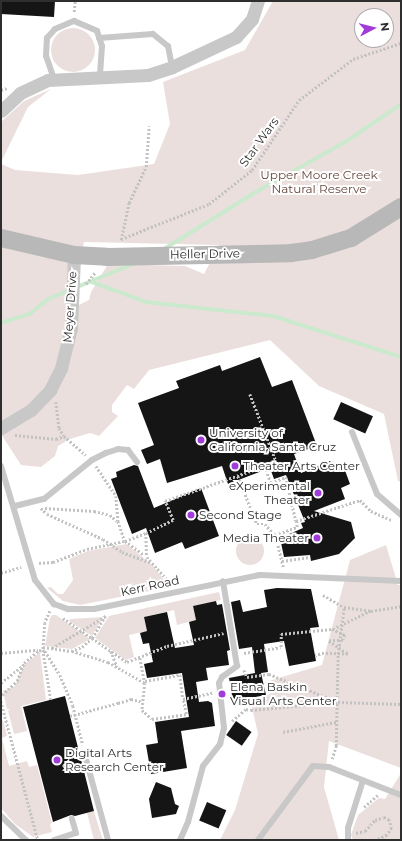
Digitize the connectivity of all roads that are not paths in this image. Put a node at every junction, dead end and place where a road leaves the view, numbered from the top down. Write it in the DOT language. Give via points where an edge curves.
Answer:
graph roads {
  1 [pos="258,1"];
  2 [pos="99,38"];
  3 [pos="172,67"];
  4 [pos="100,77"];
  5 [pos="54,79"];
  6 [pos="1,111"];
  7 [pos="401,207"];
  8 [pos="1,238"];
  9 [pos="74,255"];
  10 [pos="1,428"];
  11 [pos="352,432"];
  12 [pos="137,462"];
  13 [pos="1,466"];
  14 [pos="15,506"];
  15 [pos="401,515"];
  16 [pos="223,581"];
  17 [pos="401,581"];
  18 [pos="84,752"];
  19 [pos="363,780"];
  20 [pos="399,794"];
  21 [pos="1,816"];
  22 [pos="72,819"];
  23 [pos="26,840"];
  24 [pos="54,840"];
  25 [pos="108,840"];
  26 [pos="180,840"];
  27 [pos="258,840"];
  28 [pos="348,840"];
  1 -- 3 [label="street" via="252,19 236,37"];
  2 -- 3 [label="lane" via="153,34 168,46"];
  2 -- 4 [label="lane" via="102,46"];
  2 -- 5 [label="lane" via="90,26 74,21 55,29 47,38 46,56"];
  3 -- 4 [label="street" via="148,75"];
  4 -- 5 [label="street"];
  5 -- 6 [label="street" via="20,93"];
  7 -- 9 [label="main road, Heller Drive" via="351,238 312,250 290,253 181,255 121,248"];
  8 -- 9 [label="main road, Heller Drive"];
  9 -- 10 [label="street, Meyer Drive" via="69,342 61,368 50,390 31,410"];
  11 -- 15 [label="lane" via="377,494"];
  12 -- 14 [label="lane" via="128,450 118,449 92,460 44,499"];
  13 -- 14 [label="lane, Kerr Road"];
  14 -- 16 [label="lane, Kerr Road" via="28,565 41,590 54,604 68,610 94,609"];
  16 -- 17 [label="lane, Kerr Road" via="260,575"];
  16 -- 26 [label="lane" via="237,666 222,677 219,691 224,728 220,744 203,766 188,822"];
  18 -- 25 [label="lane"];
  19 -- 20 [label="lane"];
  19 -- 27 [label="lane" via="329,767 312,766"];
  19 -- 28 [label="lane" via="348,828"];
  21 -- 23 [label="lane"];
  22 -- 24 [label="lane" via="76,833"];
}
